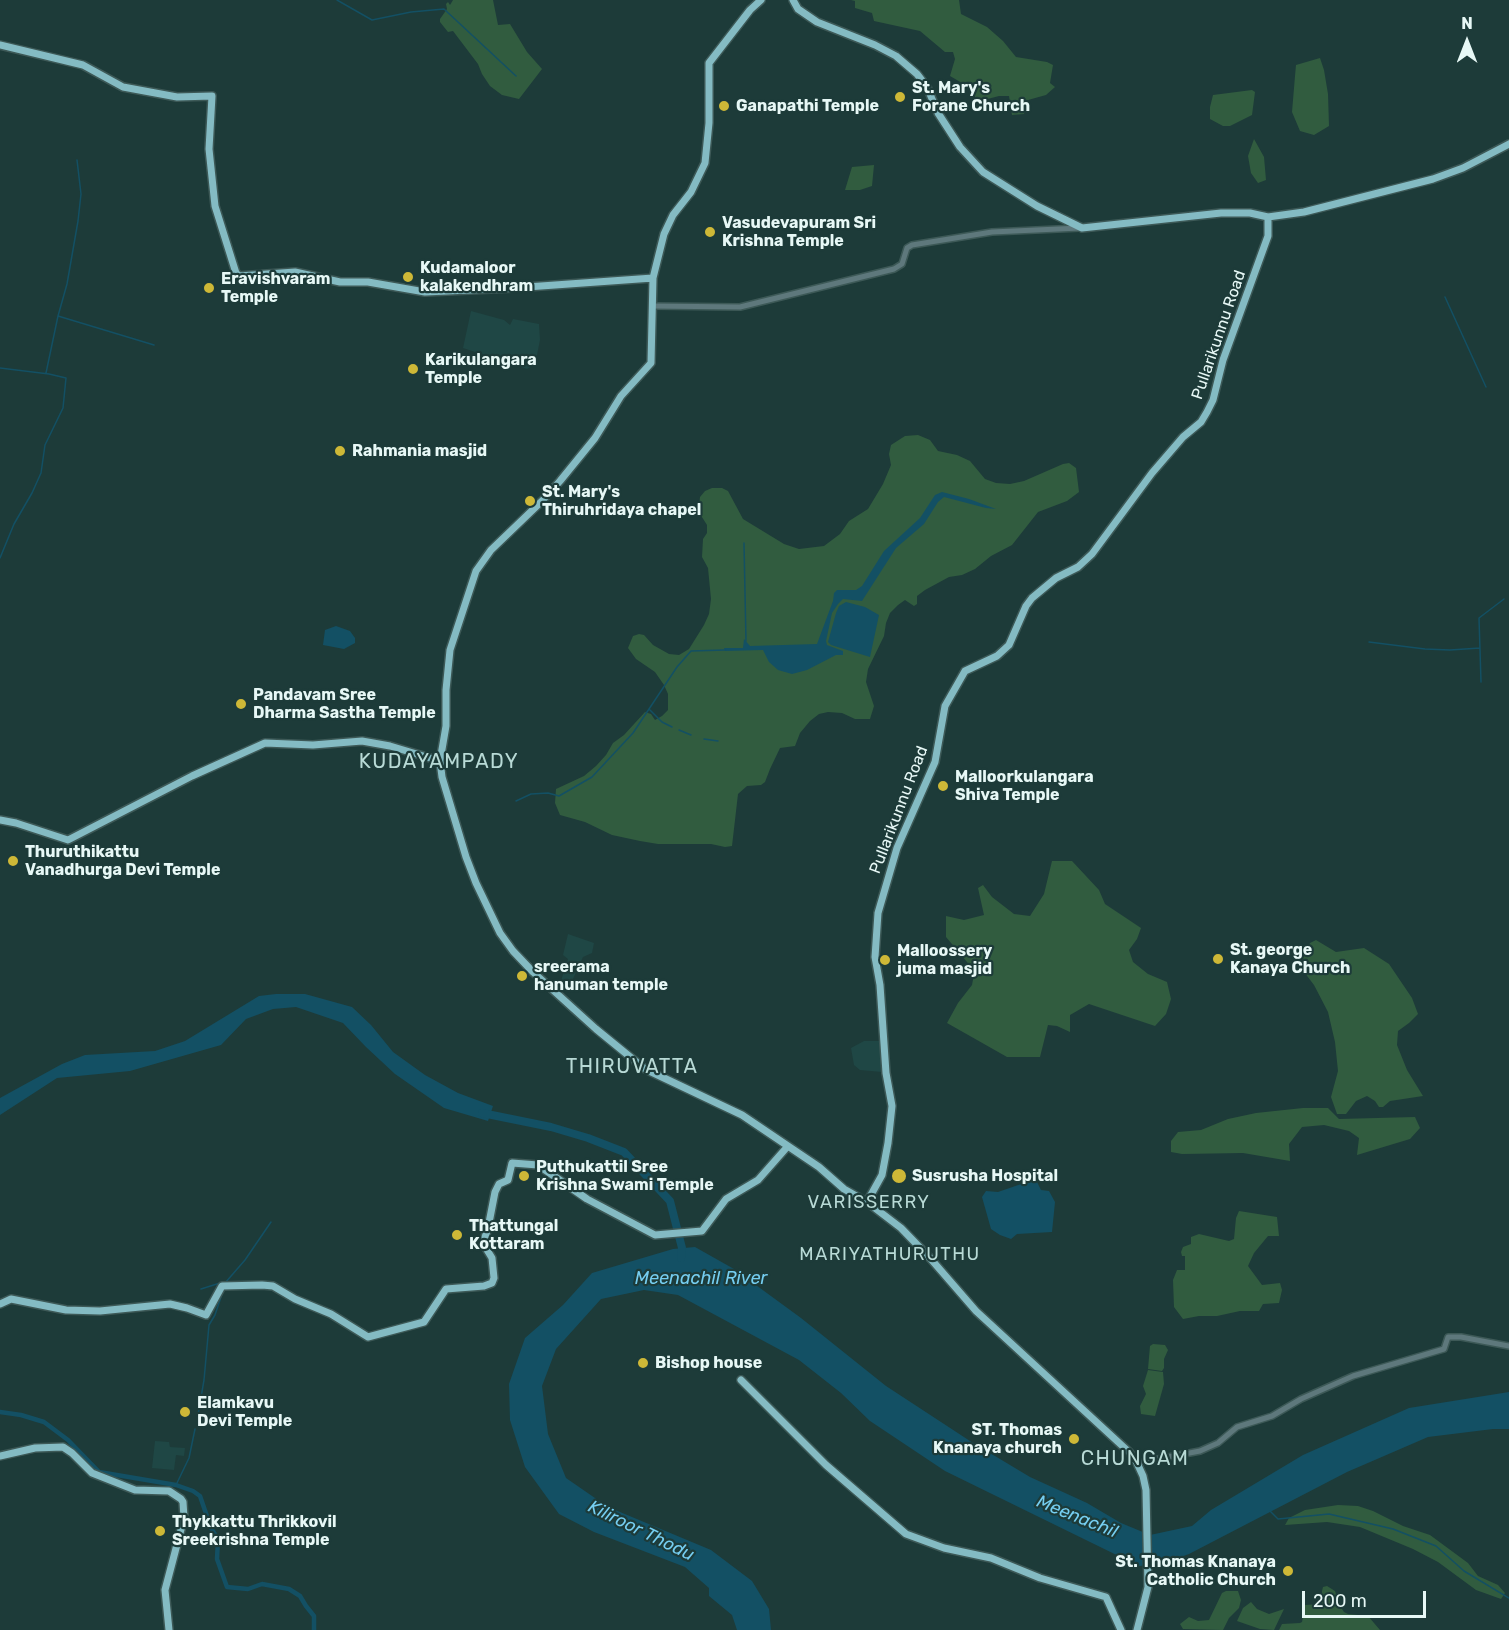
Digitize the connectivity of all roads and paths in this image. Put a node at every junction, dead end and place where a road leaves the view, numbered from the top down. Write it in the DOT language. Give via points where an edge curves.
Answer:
graph roads {
  1 [pos="761,0"];
  2 [pos="793,0"];
  3 [pos="0,45"];
  4 [pos="1509,144"];
  5 [pos="1268,217"];
  6 [pos="1082,228"];
  7 [pos="653,278"];
  8 [pos="652,306"];
  9 [pos="440,761"];
  10 [pos="0,820"];
  11 [pos="788,1146"];
  12 [pos="867,1202"];
  13 [pos="0,1304"];
  14 [pos="1509,1346"];
  15 [pos="741,1380"];
  16 [pos="0,1456"];
  17 [pos="1137,1462"];
  18 [pos="169,1630"];
  19 [pos="1122,1630"];
  20 [pos="1137,1630"];
  1 -- 7 [label="main road" via="709,63 705,163 664,234"];
  2 -- 6 [label="main road" via="798,9 817,22 896,56 927,87 954,139 983,172 1037,206"];
  3 -- 7 [label="main road" via="83,65 123,87 177,97 212,96 209,149 215,206 239,276 295,272 340,282 368,282 425,292"];
  4 -- 5 [label="main road" via="1432,180 1308,212"];
  5 -- 6 [label="main road" via="1221,213"];
  5 -- 12 [label="main road, Pullarikunnu Road" via="1268,236 1223,360 1213,400 1201,422 1170,451 1092,554 1032,598 1009,645 997,656 965,671 945,706 935,762 897,848 878,913 875,957 892,1106 882,1175"];
  6 -- 8 [label="street" via="992,232 912,245 907,248 902,264 894,269 740,307"];
  7 -- 8 [label="main road"];
  8 -- 9 [label="main road" via="652,354 648,368 621,396 595,438 560,481 491,550 476,572 450,650"];
  9 -- 10 [label="main road" via="362,741 313,746 265,743 68,840"];
  9 -- 11 [label="main road" via="476,883 513,951 645,1069 729,1108"];
  11 -- 12 [label="main road" via="844,1190"];
  11 -- 13 [label="main road" via="758,1180 726,1199 702,1231 655,1235 587,1199 538,1166 512,1163 508,1180 499,1184 495,1192 484,1240 492,1258 492,1282 446,1289 424,1322 368,1336 273,1286 225,1286 206,1315 170,1304 100,1311 66,1310 11,1299"];
  12 -- 17 [label="main road" via="906,1233 976,1311"];
  14 -- 17 [label="street" via="1448,1337 1444,1349 1353,1376 1272,1416 1237,1427 1218,1443 1200,1451"];
  15 -- 19 [label="main road" via="826,1465 906,1534 1106,1597"];
  16 -- 18 [label="main road" via="63,1447 92,1473 135,1490 169,1491 182,1499 184,1518 165,1590"];
  17 -- 20 [label="main road" via="1146,1490 1148,1574"];
}
